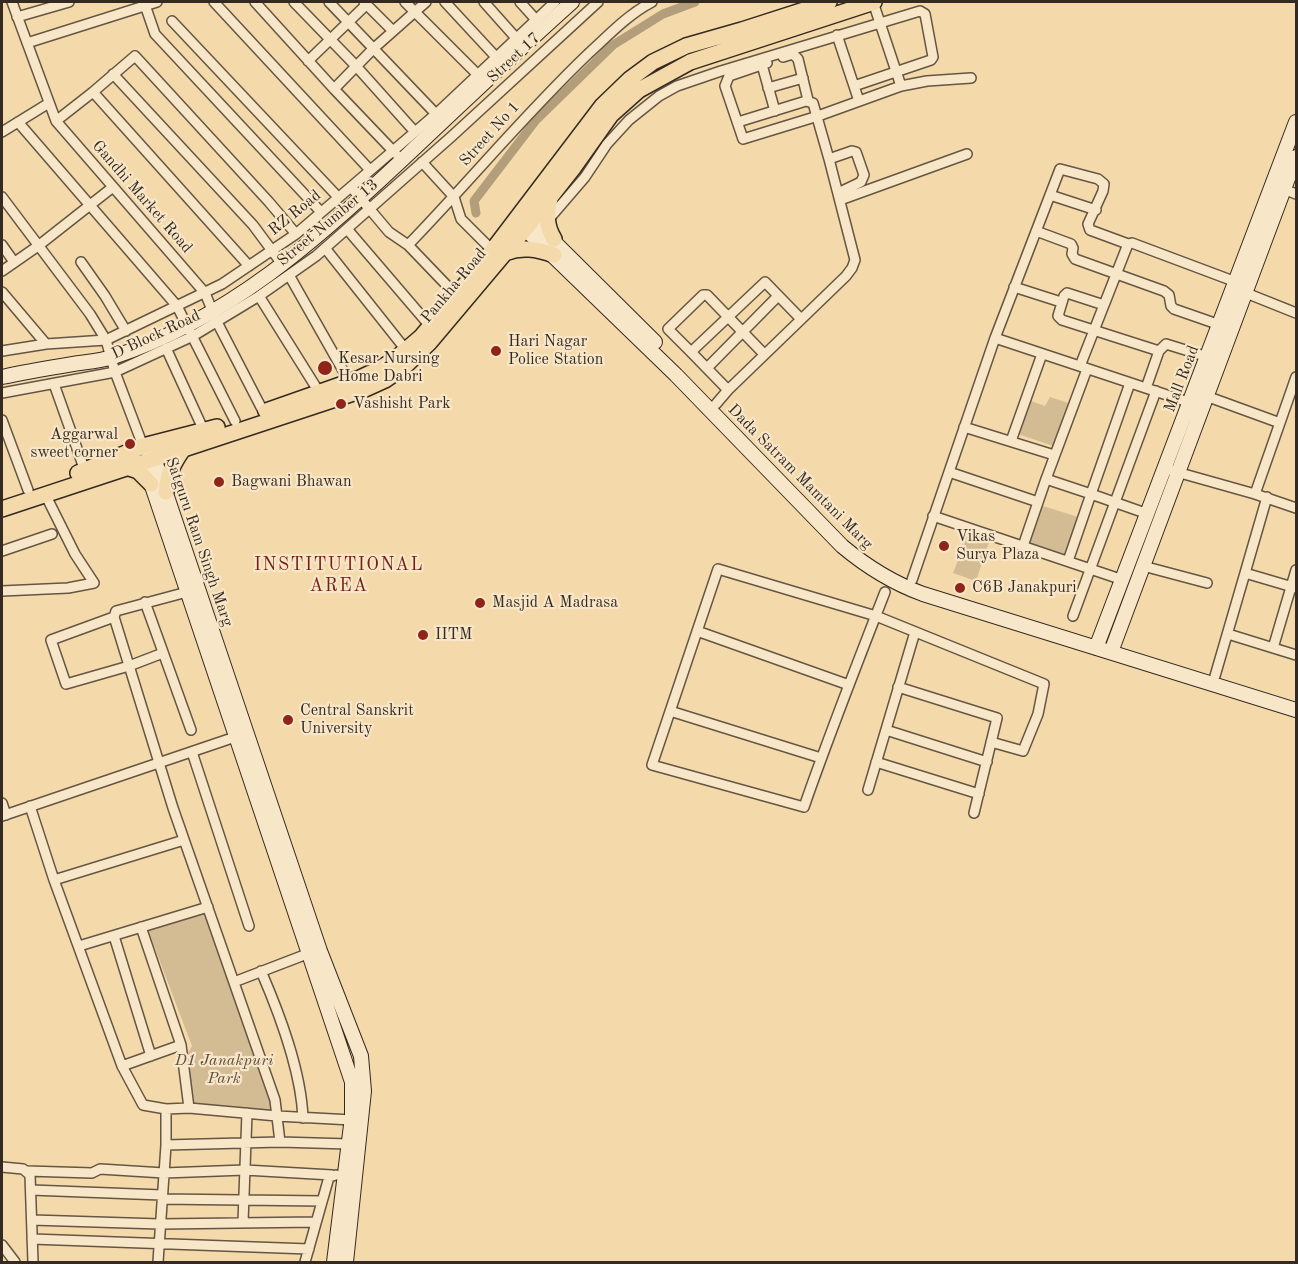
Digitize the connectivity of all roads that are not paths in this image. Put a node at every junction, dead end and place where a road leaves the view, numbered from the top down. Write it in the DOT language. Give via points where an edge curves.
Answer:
graph roads {
  1 [pos="12,2"];
  2 [pos="69,2"];
  3 [pos="114,2"];
  4 [pos="157,2"];
  5 [pos="214,2"];
  6 [pos="255,2"];
  7 [pos="294,2"];
  8 [pos="329,2"];
  9 [pos="405,2"];
  10 [pos="426,2"];
  11 [pos="445,2"];
  12 [pos="484,2"];
  13 [pos="520,2"];
  14 [pos="555,2"];
  15 [pos="572,2"];
  16 [pos="598,2"];
  17 [pos="652,2"];
  18 [pos="829,2"];
  19 [pos="873,2"];
  20 [pos="365,3"];
  21 [pos="145,5"];
  22 [pos="415,12"];
  23 [pos="117,13"];
  24 [pos="17,17"];
  25 [pos="172,21"];
  26 [pos="878,22"];
  27 [pos="349,23"];
  28 [pos="539,24"];
  29 [pos="393,31"];
  30 [pos="837,35"];
  31 [pos="516,38"];
  32 [pos="331,40"];
  33 [pos="27,43"];
  34 [pos="373,49"];
  35 [pos="496,57"];
  36 [pos="308,61"];
  37 [pos="762,64"];
  38 [pos="356,66"];
  39 [pos="896,72"];
  40 [pos="113,74"];
  41 [pos="478,75"];
  42 [pos="803,78"];
  43 [pos="971,78"];
  44 [pos="854,86"];
  45 [pos="901,86"];
  46 [pos="768,88"];
  47 [pos="334,89"];
  48 [pos="93,92"];
  49 [pos="808,100"];
  50 [pos="859,101"];
  51 [pos="49,103"];
  52 [pos="775,111"];
  53 [pos="436,114"];
  54 [pos="818,116"];
  55 [pos="56,121"];
  56 [pos="18,122"];
  57 [pos="738,122"];
  58 [pos="1296,123"];
  59 [pos="2,131"];
  60 [pos="415,132"];
  61 [pos="451,137"];
  62 [pos="967,154"];
  63 [pos="397,155"];
  64 [pos="1296,157"];
  65 [pos="829,159"];
  66 [pos="422,162"];
  67 [pos="370,170"];
  68 [pos="412,172"];
  69 [pos="113,187"];
  70 [pos="351,187"];
  71 [pos="1285,190"];
  72 [pos="1050,195"];
  73 [pos="839,196"];
  74 [pos="2,197"];
  75 [pos="338,197"];
  76 [pos="454,197"];
  77 [pos="365,204"];
  78 [pos="90,206"];
  79 [pos="1096,210"];
  80 [pos="321,212"];
  81 [pos="528,220"];
  82 [pos="347,229"];
  83 [pos="1036,231"];
  84 [pos="296,234"];
  85 [pos="1128,243"];
  86 [pos="2,245"];
  87 [pos="408,245"];
  88 [pos="38,246"];
  89 [pos="554,247"];
  90 [pos="325,248"];
  91 [pos="273,250"];
  92 [pos="499,251"];
  93 [pos="14,262"];
  94 [pos="81,262"];
  95 [pos="249,266"];
  96 [pos="286,270"];
  97 [pos="2,271"];
  98 [pos="1116,274"];
  99 [pos="1236,282"];
  100 [pos="1014,288"];
  101 [pos="2,292"];
  102 [pos="205,293"];
  103 [pos="1246,294"];
  104 [pos="259,296"];
  105 [pos="457,296"];
  106 [pos="778,296"];
  107 [pos="1061,303"];
  108 [pos="1104,305"];
  109 [pos="177,306"];
  110 [pos="1296,313"];
  111 [pos="215,317"];
  112 [pos="729,318"];
  113 [pos="801,319"];
  114 [pos="1220,325"];
  115 [pos="430,326"];
  116 [pos="1095,329"];
  117 [pos="126,331"];
  118 [pos="190,331"];
  119 [pos="742,332"];
  120 [pos="994,338"];
  121 [pos="106,340"];
  122 [pos="46,344"];
  123 [pos="166,348"];
  124 [pos="406,350"];
  125 [pos="2,351"];
  126 [pos="1159,351"];
  127 [pos="691,352"];
  128 [pos="764,354"];
  129 [pos="1042,354"];
  130 [pos="112,357"];
  131 [pos="1208,357"];
  132 [pos="707,368"];
  133 [pos="1083,368"];
  134 [pos="115,372"];
  135 [pos="2,377"];
  136 [pos="349,381"];
  137 [pos="1130,383"];
  138 [pos="1295,383"];
  139 [pos="54,384"];
  140 [pos="1146,388"];
  141 [pos="728,390"];
  142 [pos="1156,391"];
  143 [pos="319,392"];
  144 [pos="2,393"];
  145 [pos="1200,402"];
  146 [pos="716,404"];
  147 [pos="263,411"];
  148 [pos="2,420"];
  149 [pos="235,421"];
  150 [pos="1280,423"];
  151 [pos="964,427"];
  152 [pos="204,431"];
  153 [pos="1011,441"];
  154 [pos="184,448"];
  155 [pos="147,455"];
  156 [pos="1054,455"];
  157 [pos="126,467"];
  158 [pos="85,471"];
  159 [pos="1172,471"];
  160 [pos="949,472"];
  161 [pos="1046,479"];
  162 [pos="151,484"];
  163 [pos="28,490"];
  164 [pos="166,492"];
  165 [pos="45,494"];
  166 [pos="1091,494"];
  167 [pos="1255,494"];
  168 [pos="1267,497"];
  169 [pos="2,499"];
  170 [pos="1038,502"];
  171 [pos="1115,503"];
  172 [pos="1296,508"];
  173 [pos="2,509"];
  174 [pos="1148,514"];
  175 [pos="933,516"];
  176 [pos="52,534"];
  177 [pos="1023,546"];
  178 [pos="2,551"];
  179 [pos="1068,561"];
  180 [pos="1143,566"];
  181 [pos="1092,569"];
  182 [pos="1296,570"];
  183 [pos="1245,573"];
  184 [pos="1123,579"];
  185 [pos="912,580"];
  186 [pos="1207,583"];
  187 [pos="1294,587"];
  188 [pos="2,591"];
  189 [pos="187,592"];
  190 [pos="885,592"];
  191 [pos="145,603"];
  192 [pos="876,616"];
  193 [pos="1074,616"];
  194 [pos="114,617"];
  195 [pos="697,631"];
  196 [pos="915,632"];
  197 [pos="1228,634"];
  198 [pos="1105,646"];
  199 [pos="1273,648"];
  200 [pos="163,653"];
  201 [pos="1296,655"];
  202 [pos="129,666"];
  203 [pos="1215,676"];
  204 [pos="849,685"];
  205 [pos="898,687"];
  206 [pos="1296,701"];
  207 [pos="1296,710"];
  208 [pos="670,711"];
  209 [pos="191,730"];
  210 [pos="886,730"];
  211 [pos="242,735"];
  212 [pos="992,742"];
  213 [pos="192,752"];
  214 [pos="821,758"];
  215 [pos="159,762"];
  216 [pos="876,762"];
  217 [pos="987,762"];
  218 [pos="868,790"];
  219 [pos="979,794"];
  220 [pos="2,803"];
  221 [pos="30,806"];
  222 [pos="974,813"];
  223 [pos="4,815"];
  224 [pos="184,840"];
  225 [pos="54,880"];
  226 [pos="208,907"];
  227 [pos="249,926"];
  228 [pos="141,927"];
  229 [pos="114,936"];
  230 [pos="79,946"];
  231 [pos="307,954"];
  232 [pos="261,971"];
  233 [pos="234,982"];
  234 [pos="181,1045"];
  235 [pos="151,1056"];
  236 [pos="122,1066"];
  237 [pos="189,1107"];
  238 [pos="166,1109"];
  239 [pos="247,1113"];
  240 [pos="277,1116"];
  241 [pos="303,1118"];
  242 [pos="352,1120"];
  243 [pos="280,1142"];
  244 [pos="246,1143"];
  245 [pos="349,1144"];
  246 [pos="166,1145"];
  247 [pos="2,1167"];
  248 [pos="245,1170"];
  249 [pos="27,1171"];
  250 [pos="164,1173"];
  251 [pos="338,1175"];
  252 [pos="31,1190"];
  253 [pos="162,1197"];
  254 [pos="244,1200"];
  255 [pos="322,1201"];
  256 [pos="32,1220"];
  257 [pos="243,1222"];
  258 [pos="316,1222"];
  259 [pos="160,1224"];
  260 [pos="32,1239"];
  261 [pos="159,1244"];
  262 [pos="2,1245"];
  263 [pos="309,1249"];
  264 [pos="15,1263"];
  265 [pos="33,1263"];
  266 [pos="158,1263"];
  267 [pos="305,1263"];
  268 [pos="334,1263"];
  269 [pos="346,1263"];
  1 -- 24 [label="street, Gandhi Market Road"];
  2 -- 24 [label="street"];
  3 -- 23 [label="street"];
  4 -- 21 [label="street"];
  5 -- 67 [label="street"];
  6 -- 36 [label="street"];
  7 -- 32 [label="street"];
  8 -- 27 [label="street"];
  9 -- 22 [label="street"];
  10 -- 22 [label="street"];
  11 -- 35 [label="street"];
  12 -- 31 [label="street"];
  13 -- 28 [label="street"];
  14 -- 28 [label="street, RZ Road"];
  15 -- 28 [label="street"];
  16 -- 61 [label="street, Street 17"];
  17 -- 76 [label="street, Street No 1" via="628,18 547,93"];
  18 -- 81 [label="main road, Pankha Road" via="686,46 653,62 602,106"];
  19 -- 26 [label="street"];
  19 -- 81 [label="main road, Pankha Road" via="690,62 659,77 611,115 551,196"];
  20 -- 27 [label="street"];
  20 -- 29 [label="street"];
  21 -- 23 [label="street"];
  21 -- 80 [label="street" via="155,34"];
  22 -- 29 [label="street"];
  22 -- 41 [label="street"];
  23 -- 33 [label="street"];
  24 -- 33 [label="street, Gandhi Market Road"];
  25 -- 75 [label="street"];
  26 -- 30 [label="street"];
  26 -- 39 [label="street"];
  26 -- 39 [label="street" via="920,11 925,14 933,57"];
  27 -- 32 [label="street"];
  27 -- 34 [label="street"];
  28 -- 31 [label="street, RZ Road"];
  28 -- 63 [label="street"];
  29 -- 34 [label="street"];
  30 -- 44 [label="street"];
  30 -- 81 [label="street" via="721,70 659,96 628,120 585,177"];
  31 -- 35 [label="street, RZ Road"];
  32 -- 36 [label="street"];
  32 -- 38 [label="street"];
  33 -- 51 [label="street, Gandhi Market Road"];
  34 -- 38 [label="street"];
  34 -- 53 [label="street"];
  35 -- 41 [label="street, RZ Road"];
  36 -- 47 [label="street"];
  37 -- 42 [label="street" via="793,54"];
  37 -- 46 [label="street"];
  37 -- 57 [label="street" via="729,76 726,82"];
  38 -- 47 [label="street"];
  38 -- 60 [label="street"];
  39 -- 44 [label="street"];
  39 -- 45 [label="street"];
  40 -- 48 [label="street"];
  40 -- 84 [label="street" via="135,56"];
  40 -- 91 [label="street"];
  41 -- 53 [label="street, RZ Road"];
  42 -- 46 [label="street"];
  42 -- 49 [label="street"];
  43 -- 45 [label="street"];
  44 -- 50 [label="street"];
  45 -- 50 [label="street"];
  46 -- 52 [label="street"];
  47 -- 63 [label="street"];
  48 -- 55 [label="street"];
  48 -- 95 [label="street"];
  49 -- 52 [label="street"];
  49 -- 54 [label="street"];
  50 -- 54 [label="street"];
  51 -- 55 [label="street, Gandhi Market Road"];
  51 -- 56 [label="street"];
  52 -- 57 [label="street"];
  53 -- 60 [label="street, RZ Road"];
  54 -- 57 [label="street" via="742,139"];
  54 -- 65 [label="street"];
  55 -- 69 [label="street, Gandhi Market Road"];
  56 -- 59 [label="street"];
  56 -- 78 [label="street"];
  58 -- 71 [label="street, Mall Road"];
  60 -- 63 [label="street, RZ Road"];
  61 -- 66 [label="street, Street Number 13"];
  62 -- 73 [label="street"];
  63 -- 67 [label="street, RZ Road"];
  63 -- 68 [label="street"];
  63 -- 77 [label="street"];
  64 -- 71 [label="street, Mall Road"];
  65 -- 73 [label="street"];
  65 -- 73 [label="street" via="856,152 864,175 861,182"];
  66 -- 68 [label="street, Street Number 13"];
  66 -- 76 [label="street"];
  67 -- 70 [label="street, RZ Road"];
  68 -- 77 [label="street, Street Number 13"];
  69 -- 78 [label="street"];
  69 -- 102 [label="street, Gandhi Market Road"];
  70 -- 75 [label="street, RZ Road"];
  70 -- 77 [label="street"];
  71 -- 99 [label="street, Mall Road"];
  71 -- 103 [label="street, Mall Road"];
  72 -- 79 [label="street"];
  72 -- 79 [label="street" via="1060,169 1098,179 1104,187"];
  72 -- 83 [label="street"];
  73 -- 113 [label="street" via="855,260 852,268"];
  74 -- 88 [label="street"];
  75 -- 80 [label="street, RZ Road"];
  76 -- 87 [label="street, Street No 1"];
  76 -- 92 [label="street" via="461,219"];
  77 -- 82 [label="street, Street Number 13"];
  77 -- 87 [label="street" via="389,232"];
  77 -- 96 [label="street"];
  78 -- 88 [label="street"];
  78 -- 109 [label="street"];
  79 -- 85 [label="street" via="1088,225 1090,230"];
  80 -- 84 [label="street, RZ Road"];
  81 -- 89 [label="street, Dada Satram Mamtani Marg"];
  81 -- 89 [label="main road" via="548,230"];
  81 -- 92 [label="main road, Pankha Road"];
  82 -- 90 [label="street, Street Number 13"];
  82 -- 115 [label="street"];
  83 -- 98 [label="street" via="1071,244 1076,259"];
  83 -- 100 [label="street"];
  84 -- 91 [label="street, RZ Road"];
  85 -- 98 [label="street"];
  85 -- 99 [label="street"];
  86 -- 93 [label="street"];
  87 -- 105 [label="street"];
  88 -- 93 [label="street"];
  88 -- 121 [label="street"];
  89 -- 92 [label="main road"];
  89 -- 146 [label="street, Dada Satram Mamtani Marg"];
  89 -- 198 [label="street, Dada Satram Mamtani Marg" via="842,546 864,564 923,594"];
  90 -- 96 [label="street, Street Number 13"];
  90 -- 124 [label="street"];
  91 -- 95 [label="street, RZ Road"];
  91 -- 96 [label="street"];
  92 -- 105 [label="main road, Pankha Road"];
  92 -- 154 [label="main road, Pankha Road" via="430,342 385,380"];
  93 -- 97 [label="street"];
  94 -- 117 [label="street"];
  95 -- 102 [label="street, RZ Road"];
  96 -- 104 [label="street, Street Number 13"];
  96 -- 111 [label="street"];
  96 -- 136 [label="street"];
  98 -- 108 [label="street"];
  98 -- 114 [label="street" via="1164,291 1174,309"];
  99 -- 114 [label="street, Mall Road"];
  100 -- 107 [label="street"];
  100 -- 120 [label="street"];
  101 -- 122 [label="street"];
  102 -- 109 [label="street, RZ Road"];
  102 -- 111 [label="street, Gandhi Market Road"];
  103 -- 110 [label="street"];
  103 -- 145 [label="street, Mall Road"];
  104 -- 111 [label="street, Street Number 13"];
  104 -- 143 [label="street"];
  105 -- 115 [label="main road, Pankha Road"];
  106 -- 112 [label="street" via="765,282"];
  106 -- 113 [label="street"];
  106 -- 119 [label="street"];
  107 -- 108 [label="street" via="1067,293"];
  107 -- 116 [label="street" via="1059,318"];
  108 -- 116 [label="street"];
  109 -- 117 [label="street, RZ Road"];
  109 -- 118 [label="street"];
  111 -- 118 [label="street"];
  111 -- 147 [label="street, Gandhi Market Road"];
  112 -- 119 [label="street"];
  112 -- 127 [label="street"];
  112 -- 127 [label="street" via="703,295 668,329"];
  113 -- 128 [label="street"];
  114 -- 131 [label="street, Mall Road"];
  115 -- 124 [label="main road, Pankha Road"];
  116 -- 126 [label="street"];
  116 -- 133 [label="street"];
  117 -- 121 [label="street, RZ Road"];
  118 -- 123 [label="street, D Block Road"];
  118 -- 130 [label="street"];
  118 -- 149 [label="street"];
  119 -- 128 [label="street"];
  119 -- 132 [label="street"];
  120 -- 129 [label="street"];
  120 -- 151 [label="street"];
  121 -- 122 [label="street, RZ Road"];
  121 -- 130 [label="street"];
  122 -- 125 [label="street, RZ Road"];
  123 -- 134 [label="street, D Block Road"];
  123 -- 152 [label="street"];
  124 -- 136 [label="main road, Pankha Road" via="379,369"];
  126 -- 131 [label="street" via="1166,344"];
  126 -- 140 [label="street"];
  127 -- 132 [label="street"];
  128 -- 141 [label="street"];
  129 -- 133 [label="street"];
  129 -- 153 [label="street"];
  130 -- 134 [label="street"];
  130 -- 135 [label="street"];
  131 -- 145 [label="street, Mall Road"];
  132 -- 141 [label="street"];
  133 -- 137 [label="street"];
  133 -- 156 [label="street"];
  134 -- 139 [label="street, D Block Road"];
  134 -- 155 [label="street"];
  136 -- 143 [label="main road, Pankha Road"];
  137 -- 140 [label="street"];
  137 -- 166 [label="street"];
  138 -- 150 [label="street"];
  139 -- 144 [label="street, D Block Road"];
  139 -- 158 [label="street"];
  140 -- 142 [label="street"];
  141 -- 146 [label="street"];
  142 -- 145 [label="street"];
  142 -- 171 [label="street"];
  143 -- 147 [label="main road, Pankha Road"];
  145 -- 150 [label="street"];
  145 -- 159 [label="street, Mall Road"];
  146 -- 185 [label="street, Dada Satram Mamtani Marg" via="849,541 870,559"];
  147 -- 149 [label="main road, Pankha Road"];
  148 -- 163 [label="street"];
  149 -- 152 [label="main road, Pankha Road"];
  150 -- 167 [label="street"];
  151 -- 153 [label="street"];
  151 -- 160 [label="street"];
  152 -- 155 [label="main road, Pankha Road"];
  153 -- 156 [label="street"];
  154 -- 155 [label="main road, Pankha Road"];
  154 -- 164 [label="main road" via="173,463"];
  155 -- 157 [label="main road, Pankha Road"];
  155 -- 158 [label="main road, Pankha Road"];
  155 -- 162 [label="street, Satguru Ram Singh Marg"];
  155 -- 164 [label="street, Satguru Ram Singh Marg"];
  156 -- 161 [label="street"];
  157 -- 162 [label="main road" via="138,471"];
  157 -- 165 [label="main road, Pankha Road"];
  158 -- 163 [label="main road, Pankha Road"];
  159 -- 167 [label="street"];
  159 -- 174 [label="street, Mall Road"];
  159 -- 180 [label="street, Mall Road"];
  160 -- 170 [label="street"];
  160 -- 175 [label="street"];
  161 -- 166 [label="street"];
  161 -- 170 [label="street"];
  162 -- 189 [label="street, Satguru Ram Singh Marg"];
  163 -- 169 [label="main road, Pankha Road"];
  164 -- 211 [label="street, Satguru Ram Singh Marg"];
  165 -- 173 [label="main road, Pankha Road"];
  165 -- 188 [label="street" via="94,583"];
  166 -- 171 [label="street"];
  166 -- 179 [label="street"];
  167 -- 168 [label="street"];
  168 -- 172 [label="street"];
  168 -- 183 [label="street"];
  170 -- 177 [label="street"];
  171 -- 174 [label="street"];
  171 -- 181 [label="street"];
  174 -- 184 [label="street, Mall Road"];
  175 -- 177 [label="street"];
  175 -- 185 [label="street"];
  176 -- 178 [label="street"];
  177 -- 179 [label="street"];
  179 -- 181 [label="street"];
  180 -- 186 [label="street"];
  180 -- 198 [label="street, Mall Road"];
  181 -- 184 [label="street"];
  181 -- 193 [label="street"];
  182 -- 187 [label="street"];
  183 -- 187 [label="street"];
  183 -- 197 [label="street"];
  184 -- 198 [label="street, Mall Road"];
  185 -- 198 [label="street, Dada Satram Mamtani Marg"];
  187 -- 199 [label="street"];
  189 -- 191 [label="street"];
  189 -- 211 [label="street, Satguru Ram Singh Marg"];
  190 -- 192 [label="street"];
  191 -- 194 [label="street" via="116,610"];
  191 -- 200 [label="street"];
  192 -- 195 [label="street" via="718,569"];
  192 -- 196 [label="street"];
  192 -- 204 [label="street"];
  194 -- 202 [label="street"];
  194 -- 202 [label="street" via="51,640 66,684"];
  195 -- 204 [label="street"];
  195 -- 208 [label="street"];
  196 -- 205 [label="street"];
  196 -- 212 [label="street" via="1044,684 1038,714 1023,751"];
  197 -- 199 [label="street"];
  197 -- 203 [label="street"];
  198 -- 203 [label="street, Dada Satram Mamtani Marg"];
  198 -- 207 [label="street, Dada Satram Mamtani Marg"];
  199 -- 201 [label="street"];
  200 -- 202 [label="street"];
  200 -- 209 [label="street"];
  202 -- 215 [label="street"];
  203 -- 206 [label="street, Dada Satram Mamtani Marg"];
  204 -- 214 [label="street"];
  205 -- 210 [label="street"];
  205 -- 212 [label="street" via="997,718"];
  208 -- 214 [label="street"];
  208 -- 214 [label="street" via="652,765 804,807"];
  210 -- 216 [label="street"];
  210 -- 217 [label="street"];
  211 -- 213 [label="street"];
  211 -- 231 [label="street, Satguru Ram Singh Marg"];
  211 -- 269 [label="street, Satguru Ram Singh Marg" via="361,1056 364,1091"];
  212 -- 217 [label="street"];
  213 -- 215 [label="street"];
  213 -- 227 [label="street"];
  215 -- 221 [label="street"];
  215 -- 224 [label="street"];
  216 -- 218 [label="street"];
  216 -- 219 [label="street"];
  217 -- 219 [label="street"];
  219 -- 222 [label="street"];
  220 -- 223 [label="street"];
  221 -- 223 [label="street"];
  221 -- 225 [label="street"];
  224 -- 225 [label="street"];
  224 -- 226 [label="street"];
  225 -- 230 [label="street"];
  226 -- 228 [label="street"];
  226 -- 233 [label="street"];
  228 -- 229 [label="street"];
  228 -- 234 [label="street"];
  229 -- 230 [label="street"];
  229 -- 235 [label="street"];
  230 -- 236 [label="street"];
  231 -- 232 [label="street"];
  231 -- 242 [label="street, Satguru Ram Singh Marg" via="352,1082"];
  232 -- 233 [label="street"];
  232 -- 241 [label="street" via="277,1009 302,1095"];
  233 -- 240 [label="street"];
  234 -- 235 [label="street"];
  234 -- 237 [label="street"];
  235 -- 236 [label="street"];
  236 -- 238 [label="street" via="142,1106"];
  237 -- 238 [label="street"];
  237 -- 239 [label="street"];
  238 -- 246 [label="street"];
  239 -- 240 [label="street"];
  239 -- 244 [label="street"];
  240 -- 241 [label="street"];
  240 -- 243 [label="street"];
  241 -- 242 [label="street"];
  242 -- 245 [label="street, Satguru Ram Singh Marg"];
  243 -- 244 [label="street"];
  243 -- 245 [label="street"];
  244 -- 246 [label="street"];
  244 -- 248 [label="street"];
  245 -- 251 [label="street, Satguru Ram Singh Marg"];
  246 -- 250 [label="street"];
  247 -- 249 [label="street"];
  248 -- 250 [label="street"];
  248 -- 251 [label="street"];
  248 -- 254 [label="street"];
  249 -- 250 [label="street" via="92,1173 100,1169"];
  249 -- 252 [label="street"];
  250 -- 253 [label="street"];
  251 -- 255 [label="street" via="329,1177"];
  251 -- 268 [label="street, Satguru Ram Singh Marg"];
  252 -- 253 [label="street"];
  252 -- 256 [label="street"];
  253 -- 254 [label="street"];
  253 -- 259 [label="street"];
  254 -- 255 [label="street"];
  254 -- 257 [label="street"];
  255 -- 258 [label="street"];
  256 -- 259 [label="street"];
  256 -- 260 [label="street"];
  257 -- 258 [label="street"];
  257 -- 259 [label="street"];
  258 -- 263 [label="street"];
  259 -- 261 [label="street"];
  260 -- 261 [label="street"];
  260 -- 265 [label="street"];
  261 -- 263 [label="street"];
  261 -- 266 [label="street"];
  262 -- 264 [label="street"];
  263 -- 267 [label="street"];
}
